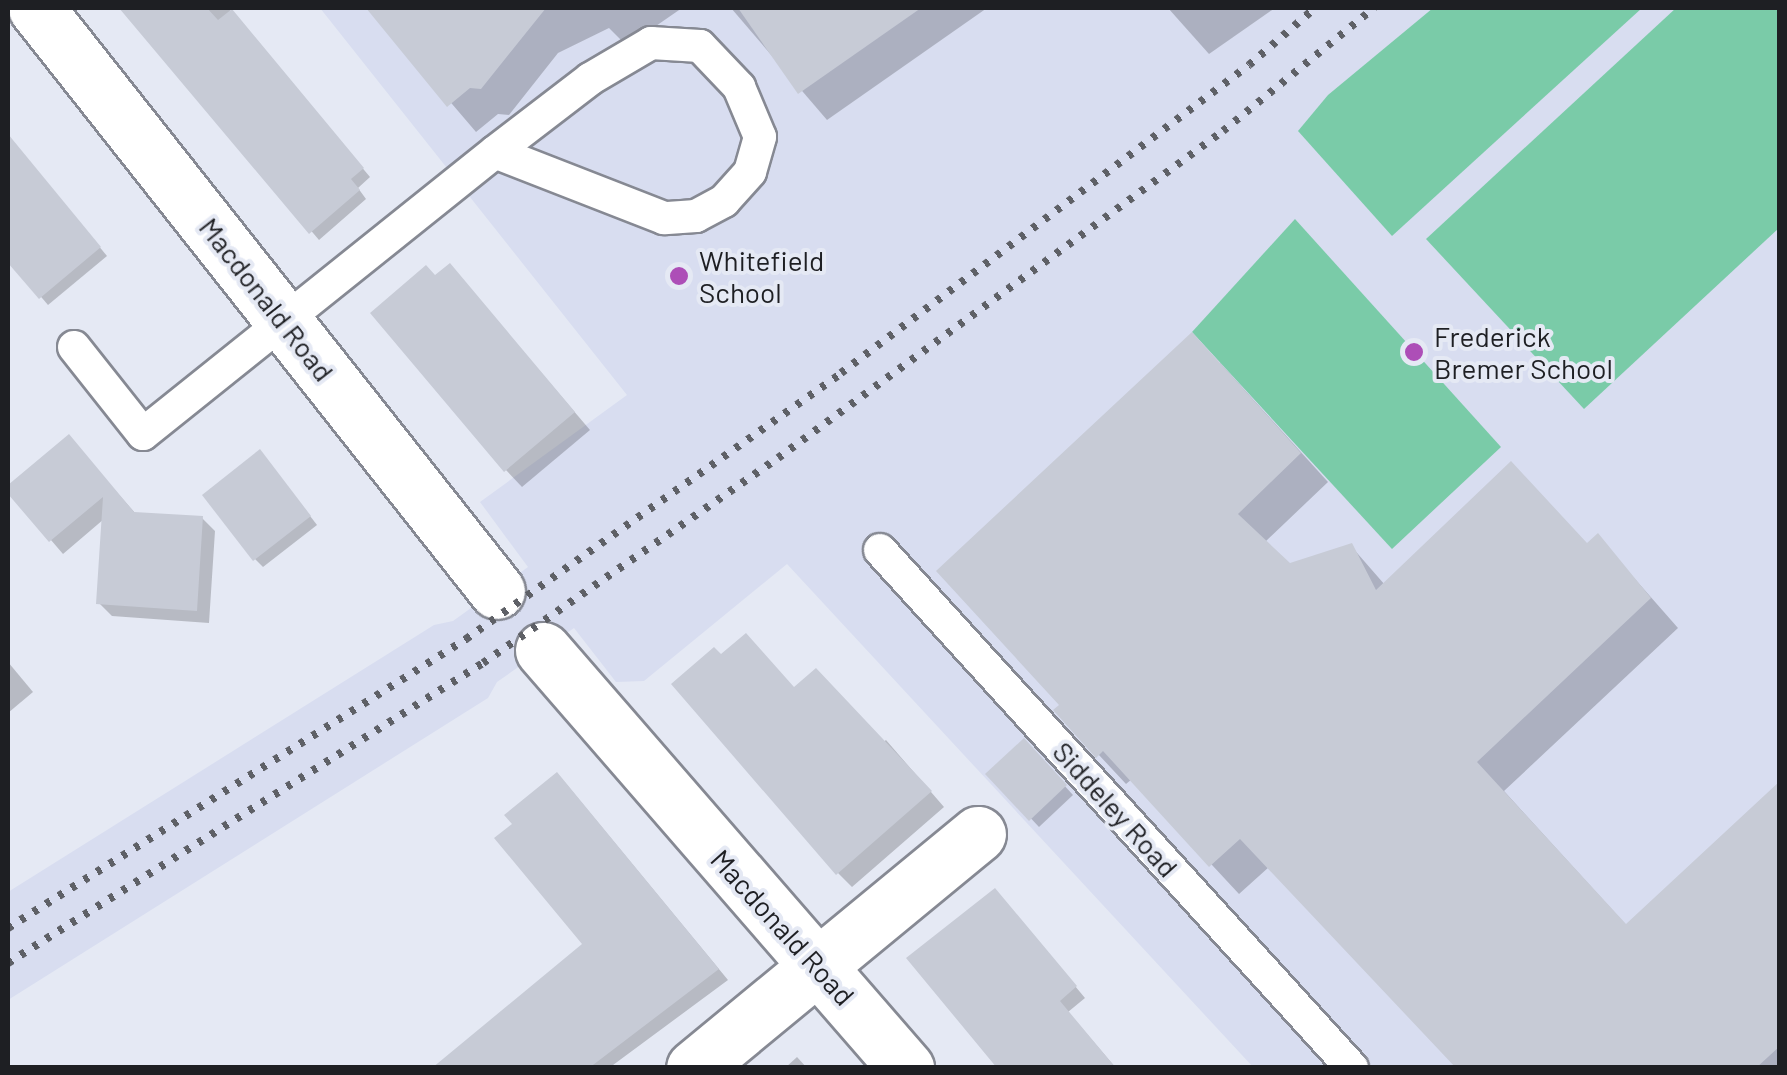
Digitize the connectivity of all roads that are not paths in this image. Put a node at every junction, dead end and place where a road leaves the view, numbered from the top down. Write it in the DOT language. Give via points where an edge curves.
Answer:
graph roads {
  1 [pos="36,8"];
  2 [pos="495,152"];
  3 [pos="284,323"];
  4 [pos="74,347"];
  5 [pos="880,550"];
  6 [pos="497,591"];
  7 [pos="543,650"];
  8 [pos="978,834"];
  9 [pos="819,964"];
  10 [pos="694,1068"];
  11 [pos="906,1068"];
  12 [pos="1352,1068"];
  1 -- 3 [label="street, Macdonald Road"];
  2 -- 2 [label="lane" via="590,79 652,43 700,46 739,87 760,137 750,172 724,201 696,216 664,218"];
  2 -- 3 [label="lane"];
  3 -- 4 [label="lane" via="143,434"];
  3 -- 6 [label="street, Macdonald Road"];
  5 -- 12 [label="lane, Siddeley Road"];
  7 -- 9 [label="street, Macdonald Road"];
  8 -- 9 [label="street"];
  9 -- 10 [label="street"];
  9 -- 11 [label="street, Macdonald Road"];
}
